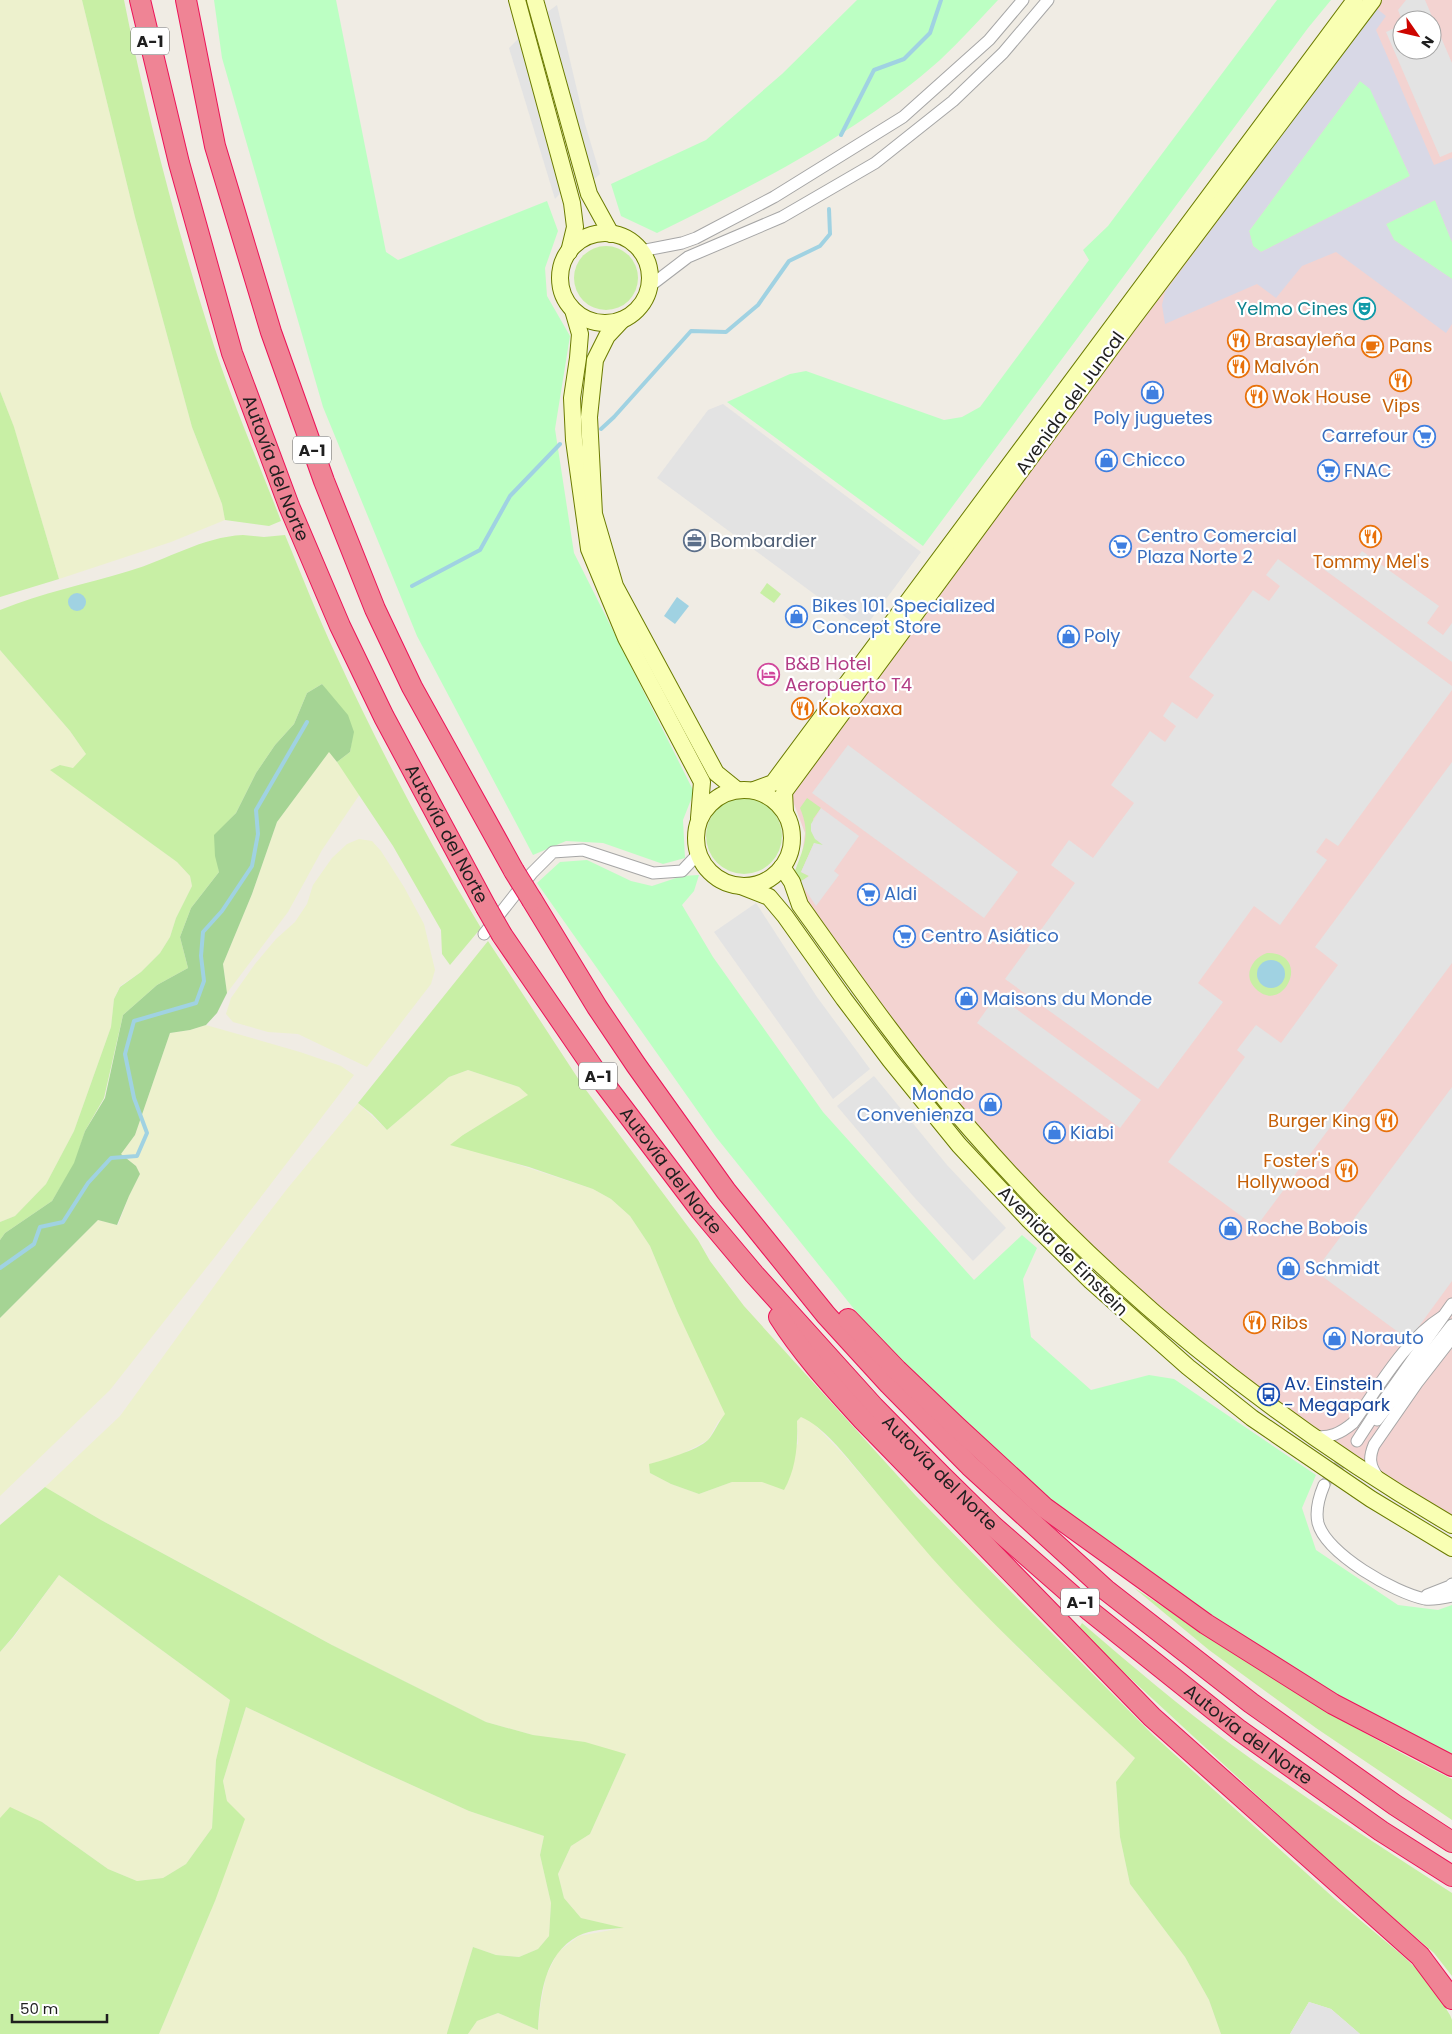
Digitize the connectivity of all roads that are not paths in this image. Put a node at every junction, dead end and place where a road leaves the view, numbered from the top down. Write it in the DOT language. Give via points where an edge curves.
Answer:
graph roads {
  1 [pos="140,0"];
  2 [pos="186,0"];
  3 [pos="517,0"];
  4 [pos="535,0"];
  5 [pos="1023,0"];
  6 [pos="1048,0"];
  7 [pos="1354,0"];
  8 [pos="1373,0"];
  9 [pos="611,234"];
  10 [pos="641,251"];
  11 [pos="569,252"];
  12 [pos="650,286"];
  13 [pos="573,310"];
  14 [pos="622,320"];
  15 [pos="746,790"];
  16 [pos="785,812"];
  17 [pos="699,818"];
  18 [pos="698,854"];
  19 [pos="782,867"];
  20 [pos="741,886"];
  21 [pos="493,934"];
  22 [pos="773,1250"];
  23 [pos="754,1274"];
  24 [pos="1452,1304"];
  25 [pos="1442,1317"];
  26 [pos="1452,1326"];
  27 [pos="1452,1338"];
  28 [pos="1312,1436"];
  29 [pos="1324,1485"];
  30 [pos="1392,1490"];
  31 [pos="1452,1525"];
  32 [pos="1452,1548"];
  33 [pos="1452,1584"];
  34 [pos="1411,1595"];
  35 [pos="1452,1596"];
  36 [pos="1452,1766"];
  37 [pos="1452,1842"];
  38 [pos="1452,1876"];
  39 [pos="1452,1999"];
  1 -- 21 [label="highway, Autovía del Norte / A-1, bridge" via="179,163 232,352 290,506 340,626 384,717 486,907"];
  2 -- 22 [label="highway, Autovía del Norte / A-1, bridge" via="215,146 270,332 375,609 412,687 514,871 597,1007 726,1192"];
  3 -- 11 [label="street" via="572,203 575,227"];
  4 -- 9 [label="street" via="589,194"];
  5 -- 10 [label="street" via="988,40 903,117 774,198 682,243"];
  6 -- 12 [label="street" via="1003,54 953,101 875,163 782,218 688,257"];
  7 -- 15 [label="street, Avenida del Juncal" via="774,783"];
  8 -- 16 [label="street, Avenida del Juncal" via="1128,325 784,792"];
  9 -- 10 [label="street" via="628,240"];
  9 -- 11 [label="street" via="592,235"];
  10 -- 12 [label="street" via="649,268"];
  11 -- 13 [label="street" via="561,275 566,300"];
  12 -- 14 [label="street" via="645,300"];
  13 -- 14 [label="street" via="596,322"];
  13 -- 17 [label="street" via="580,334 572,398 574,440 589,549 626,638 702,782"];
  14 -- 15 [label="street" via="607,336 595,360 589,417 594,514 600,540 615,586 716,774"];
  15 -- 16 [label="street" via="766,794"];
  15 -- 17 [label="street" via="722,794 708,804"];
  16 -- 19 [label="street" via="792,840"];
  17 -- 18 [label="street" via="695,842"];
  18 -- 20 [label="street" via="716,877 728,884"];
  18 -- 21 [label="street" via="682,871 653,873 583,850 553,852 532,873"];
  19 -- 20 [label="street" via="771,878"];
  19 -- 28 [label="street, Avenida de Einstein" via="792,882 800,905 904,1050 985,1145 1043,1206 1150,1308"];
  20 -- 32 [label="street, Avenida de Einstein" via="769,897 890,1060 959,1145 1091,1281 1252,1418 1371,1499"];
  21 -- 23 [label="highway, Autovía del Norte / A-1" via="701,1211"];
  22 -- 36 [label="highway" via="1045,1508 1206,1624 1333,1704"];
  22 -- 37 [label="highway, Autovía del Norte / A-1" via="826,1315 902,1398 970,1466 1106,1590 1251,1703 1395,1806"];
  23 -- 38 [label="highway, Autovía del Norte / A-1" via="874,1407 942,1476 1090,1611 1239,1730"];
  23 -- 39 [label="highway" via="797,1345 910,1470 1152,1717 1420,1956"];
  24 -- 25 [label="street"];
  25 -- 26 [label="street" via="1353,1446 1392,1403"];
  25 -- 28 [label="street" via="1413,1341 1353,1423 1345,1430 1328,1436"];
  27 -- 30 [label="street" via="1374,1444 1370,1463"];
  28 -- 30 [label="street, Avenida de Einstein"];
  29 -- 34 [label="street" via="1317,1507 1318,1523 1326,1539 1338,1552 1370,1574"];
  30 -- 31 [label="street, Avenida de Einstein"];
  33 -- 34 [label="street" via="1425,1596"];
  34 -- 35 [label="street" via="1427,1599"];
}
